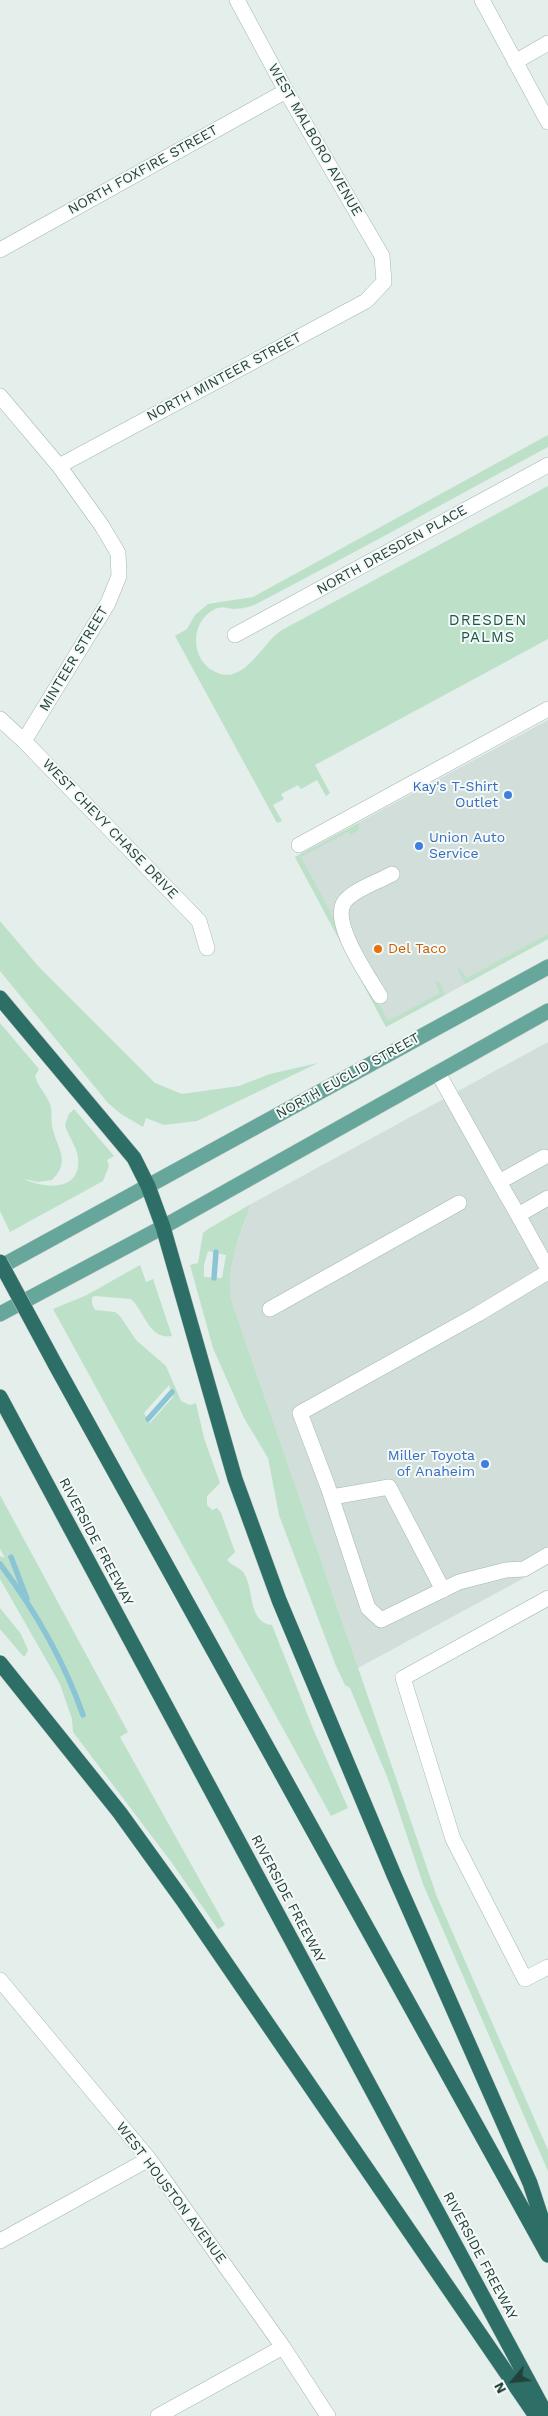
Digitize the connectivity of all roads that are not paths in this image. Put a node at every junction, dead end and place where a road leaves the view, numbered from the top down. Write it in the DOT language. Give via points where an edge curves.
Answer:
graph roads {
  1 [pos="237,0"];
  2 [pos="482,0"];
  3 [pos="548,43"];
  4 [pos="515,62"];
  5 [pos="286,91"];
  6 [pos="548,122"];
  7 [pos="0,250"];
  8 [pos="384,282"];
  9 [pos="0,396"];
  10 [pos="548,465"];
  11 [pos="59,466"];
  12 [pos="235,634"];
  13 [pos="548,709"];
  14 [pos="0,719"];
  15 [pos="24,741"];
  16 [pos="299,845"];
  17 [pos="392,874"];
  18 [pos="207,948"];
  19 [pos="548,967"];
  20 [pos="380,996"];
  21 [pos="0,998"];
  22 [pos="548,1011"];
  23 [pos="438,1073"];
  24 [pos="544,1157"];
  25 [pos="499,1182"];
  26 [pos="148,1186"];
  27 [pos="548,1198"];
  28 [pos="459,1204"];
  29 [pos="518,1215"];
  30 [pos="163,1227"];
  31 [pos="0,1262"];
  32 [pos="0,1268"];
  33 [pos="548,1270"];
  34 [pos="270,1309"];
  35 [pos="0,1314"];
  36 [pos="0,1397"];
  37 [pos="332,1497"];
  38 [pos="548,1555"];
  39 [pos="443,1590"];
  40 [pos="548,1598"];
  41 [pos="0,1663"];
  42 [pos="548,1967"];
  43 [pos="1,1982"];
  44 [pos="149,2159"];
  45 [pos="548,2238"];
  46 [pos="0,2241"];
  47 [pos="548,2255"];
  48 [pos="283,2347"];
  49 [pos="158,2416"];
  50 [pos="328,2416"];
  51 [pos="536,2416"];
  52 [pos="548,2416"];
  1 -- 5 [label="street, WEST MALBORO AVENUE"];
  2 -- 4 [label="street"];
  3 -- 4 [label="street"];
  4 -- 6 [label="street"];
  5 -- 7 [label="street, NORTH FOXFIRE STREET"];
  5 -- 8 [label="street, WEST MALBORO AVENUE" via="382,256"];
  8 -- 11 [label="street, NORTH MINTEER STREET" via="366,301"];
  9 -- 11 [label="street"];
  10 -- 12 [label="street, NORTH DRESDEN PLACE"];
  11 -- 15 [label="street, MINTEER STREET" via="118,553 119,576 108,603"];
  13 -- 16 [label="street"];
  14 -- 15 [label="street, WEST CHEVY CHASE DRIVE"];
  15 -- 18 [label="street, WEST CHEVY CHASE DRIVE" via="199,921"];
  17 -- 20 [label="street" via="350,897 342,907 345,932"];
  19 -- 26 [label="main road, NORTH EUCLID STREET"];
  21 -- 26 [label="highway" via="134,1158"];
  22 -- 23 [label="main road"];
  23 -- 25 [label="street"];
  23 -- 30 [label="main road"];
  24 -- 25 [label="street"];
  25 -- 29 [label="street"];
  26 -- 30 [label="highway"];
  26 -- 32 [label="main road, NORTH EUCLID STREET"];
  27 -- 29 [label="street"];
  28 -- 34 [label="street"];
  29 -- 33 [label="street"];
  30 -- 35 [label="main road"];
  30 -- 45 [label="highway" via="235,1479 279,1600 386,1857 530,2183"];
  31 -- 47 [label="highway, bridge"];
  33 -- 37 [label="street" via="478,1314 300,1413"];
  36 -- 52 [label="highway, RIVERSIDE FREEWAY"];
  37 -- 39 [label="street" via="388,1488"];
  37 -- 39 [label="street" via="368,1608 380,1620"];
  38 -- 39 [label="street" via="524,1569 506,1570"];
  40 -- 42 [label="street" via="403,1678 453,1839 525,1979"];
  41 -- 51 [label="highway" via="120,1813 182,1899"];
  43 -- 44 [label="street, WEST HOUSTON AVENUE"];
  44 -- 46 [label="street"];
  44 -- 48 [label="street, WEST HOUSTON AVENUE"];
  48 -- 49 [label="street"];
  48 -- 50 [label="street, WEST HOUSTON AVENUE"];
}
